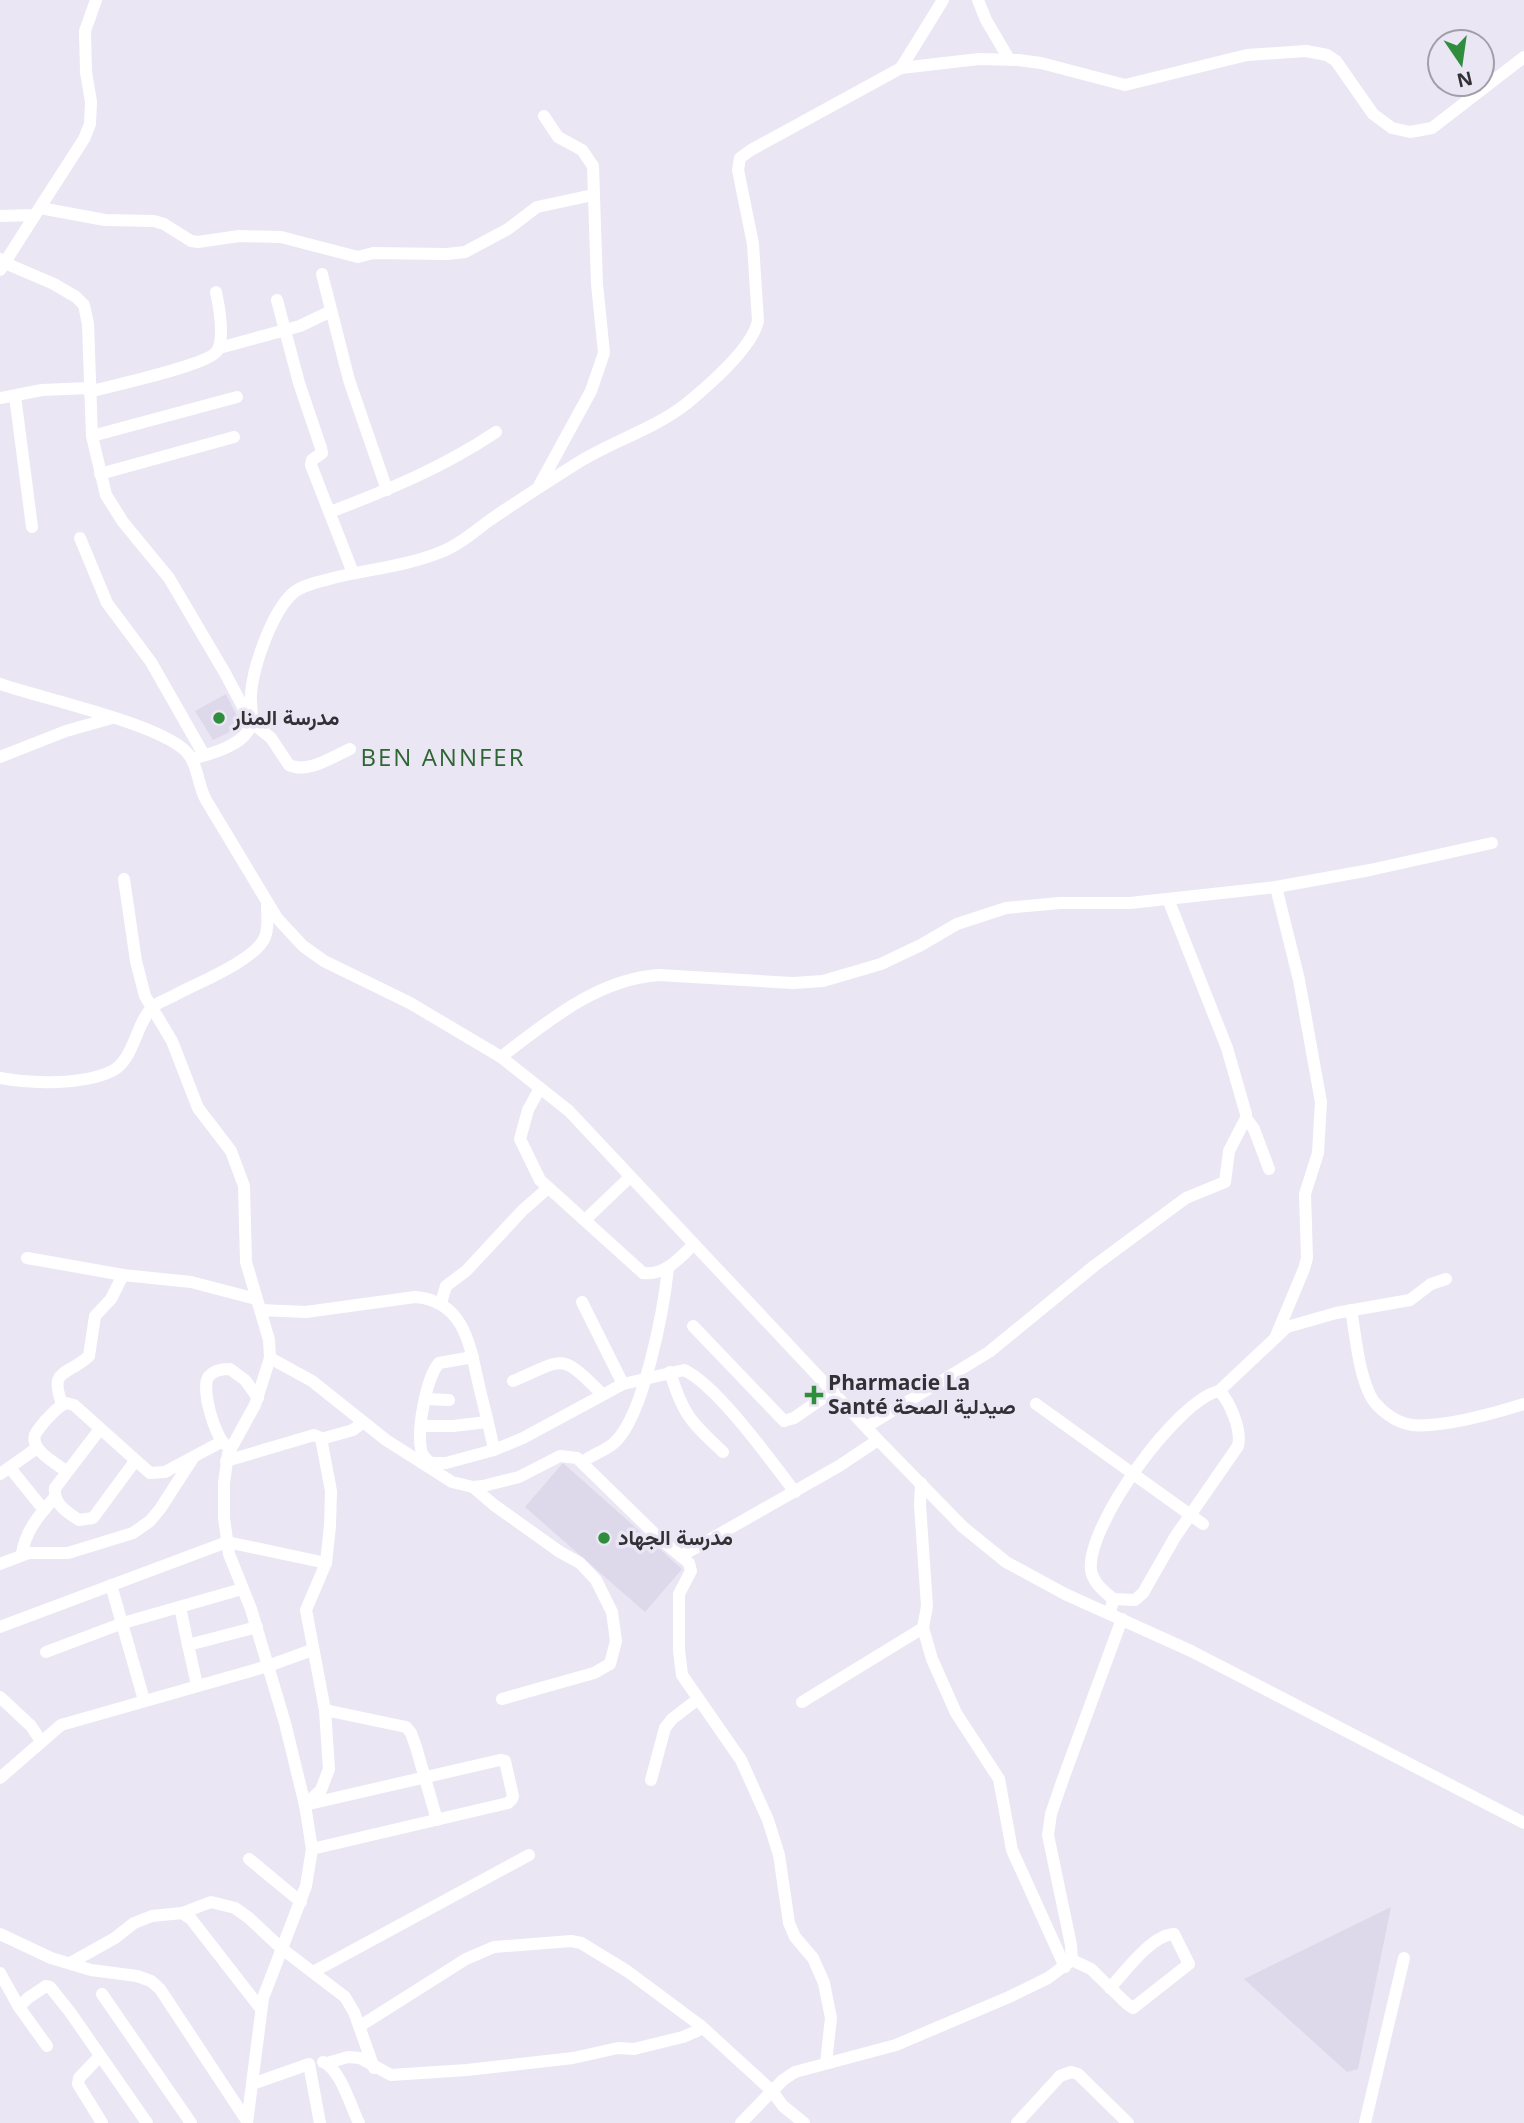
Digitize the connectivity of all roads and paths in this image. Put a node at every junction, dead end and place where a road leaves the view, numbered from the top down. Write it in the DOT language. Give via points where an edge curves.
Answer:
graph roads {
  1 [pos="96,0"];
  2 [pos="943,0"];
  3 [pos="978,0"];
  4 [pos="1524,57"];
  5 [pos="1009,59"];
  6 [pos="901,68"];
  7 [pos="544,116"];
  8 [pos="593,195"];
  9 [pos="38,211"];
  10 [pos="0,216"];
  11 [pos="2,264"];
  12 [pos="322,274"];
  13 [pos="216,292"];
  14 [pos="277,300"];
  15 [pos="331,311"];
  16 [pos="285,331"];
  17 [pos="219,348"];
  18 [pos="89,390"];
  19 [pos="15,396"];
  20 [pos="237,397"];
  21 [pos="0,398"];
  22 [pos="496,432"];
  23 [pos="92,436"];
  24 [pos="234,437"];
  25 [pos="100,474"];
  26 [pos="537,489"];
  27 [pos="387,490"];
  28 [pos="330,512"];
  29 [pos="33,527"];
  30 [pos="80,538"];
  31 [pos="354,573"];
  32 [pos="0,684"];
  33 [pos="113,718"];
  34 [pos="251,722"];
  35 [pos="349,749"];
  36 [pos="0,757"];
  37 [pos="198,757"];
  38 [pos="1492,843"];
  39 [pos="124,878"];
  40 [pos="1276,887"];
  41 [pos="1168,899"];
  42 [pos="267,902"];
  43 [pos="152,1008"];
  44 [pos="500,1057"];
  45 [pos="0,1078"];
  46 [pos="540,1088"];
  47 [pos="1246,1118"];
  48 [pos="1269,1169"];
  49 [pos="630,1177"];
  50 [pos="548,1188"];
  51 [pos="586,1220"];
  52 [pos="693,1245"];
  53 [pos="27,1258"];
  54 [pos="668,1268"];
  55 [pos="123,1275"];
  56 [pos="1447,1279"];
  57 [pos="582,1302"];
  58 [pos="441,1303"];
  59 [pos="258,1304"];
  60 [pos="1351,1310"];
  61 [pos="693,1326"];
  62 [pos="1276,1336"];
  63 [pos="473,1357"];
  64 [pos="270,1359"];
  65 [pos="670,1372"];
  66 [pos="647,1377"];
  67 [pos="513,1381"];
  68 [pos="623,1384"];
  69 [pos="833,1391"];
  70 [pos="1219,1391"];
  71 [pos="602,1394"];
  72 [pos="258,1398"];
  73 [pos="426,1399"];
  74 [pos="449,1400"];
  75 [pos="62,1404"];
  76 [pos="1036,1404"];
  77 [pos="1524,1405"];
  78 [pos="488,1422"];
  79 [pos="362,1423"];
  80 [pos="422,1426"];
  81 [pos="866,1427"];
  82 [pos="100,1429"];
  83 [pos="321,1439"];
  84 [pos="878,1440"];
  85 [pos="225,1445"];
  86 [pos="37,1448"];
  87 [pos="494,1450"];
  88 [pos="723,1452"];
  89 [pos="196,1455"];
  90 [pos="135,1461"];
  91 [pos="226,1461"];
  92 [pos="583,1462"];
  93 [pos="5,1471"];
  94 [pos="66,1471"];
  95 [pos="1132,1474"];
  96 [pos="921,1483"];
  97 [pos="473,1487"];
  98 [pos="795,1492"];
  99 [pos="55,1497"];
  100 [pos="44,1510"];
  101 [pos="1190,1515"];
  102 [pos="1203,1524"];
  103 [pos="227,1542"];
  104 [pos="22,1555"];
  105 [pos="681,1556"];
  106 [pos="326,1563"];
  107 [pos="0,1564"];
  108 [pos="111,1585"];
  109 [pos="242,1589"];
  110 [pos="1113,1600"];
  111 [pos="180,1607"];
  112 [pos="1116,1616"];
  113 [pos="123,1623"];
  114 [pos="0,1627"];
  115 [pos="257,1627"];
  116 [pos="923,1628"];
  117 [pos="188,1645"];
  118 [pos="312,1650"];
  119 [pos="46,1652"];
  120 [pos="268,1666"];
  121 [pos="197,1685"];
  122 [pos="0,1697"];
  123 [pos="502,1699"];
  124 [pos="698,1699"];
  125 [pos="144,1700"];
  126 [pos="802,1702"];
  127 [pos="325,1710"];
  128 [pos="41,1741"];
  129 [pos="0,1778"];
  130 [pos="423,1778"];
  131 [pos="652,1780"];
  132 [pos="305,1805"];
  133 [pos="437,1819"];
  134 [pos="1524,1823"];
  135 [pos="312,1849"];
  136 [pos="529,1855"];
  137 [pos="249,1859"];
  138 [pos="301,1902"];
  139 [pos="182,1913"];
  140 [pos="0,1934"];
  141 [pos="281,1948"];
  142 [pos="1404,1958"];
  143 [pos="72,1962"];
  144 [pos="1068,1963"];
  145 [pos="313,1972"];
  146 [pos="0,1973"];
  147 [pos="1110,1988"];
  148 [pos="102,1994"];
  149 [pos="19,2007"];
  150 [pos="261,2009"];
  151 [pos="360,2026"];
  152 [pos="702,2026"];
  153 [pos="47,2046"];
  154 [pos="100,2056"];
  155 [pos="327,2063"];
  156 [pos="826,2063"];
  157 [pos="309,2064"];
  158 [pos="374,2068"];
  159 [pos="252,2084"];
  160 [pos="772,2091"];
  161 [pos="247,2122"];
  162 [pos="102,2123"];
  163 [pos="147,2123"];
  164 [pos="191,2123"];
  165 [pos="320,2123"];
  166 [pos="357,2123"];
  167 [pos="741,2123"];
  168 [pos="804,2123"];
  169 [pos="1017,2123"];
  170 [pos="1128,2123"];
  171 [pos="1365,2123"];
  1 -- 9 [label="street" via="85,31 90,124"];
  2 -- 6 [label="street"];
  3 -- 5 [label="street"];
  4 -- 5 [label="street" via="1432,128 1415,132 1397,130 1373,114 1336,61 1315,52 1247,55 1125,85"];
  5 -- 6 [label="street"];
  6 -- 26 [label="street" via="758,146 739,161 758,310 756,329 746,344 686,404"];
  7 -- 8 [label="street" via="558,137 591,160"];
  8 -- 9 [label="street" via="537,207 465,252 362,257 281,237 239,236 198,242 154,221"];
  8 -- 26 [label="street" via="604,353 591,391"];
  9 -- 10 [label="street"];
  9 -- 11 [label="street"];
  11 -- 18 [label="street" via="54,284 84,305"];
  12 -- 15 [label="street"];
  13 -- 17 [label="street"];
  14 -- 16 [label="street"];
  15 -- 16 [label="street"];
  15 -- 27 [label="street"];
  16 -- 17 [label="street"];
  16 -- 28 [label="street" via="322,453 311,466"];
  17 -- 18 [label="street" via="210,357 183,367"];
  18 -- 19 [label="street" via="42,390"];
  18 -- 23 [label="street"];
  19 -- 21 [label="street"];
  19 -- 29 [label="street"];
  20 -- 23 [label="street"];
  22 -- 27 [label="street"];
  23 -- 25 [label="street"];
  24 -- 25 [label="street"];
  25 -- 34 [label="street" via="115,511 169,578"];
  26 -- 31 [label="street" via="442,552"];
  27 -- 28 [label="street"];
  28 -- 31 [label="street"];
  30 -- 37 [label="street" via="107,603 151,662"];
  31 -- 34 [label="street" via="302,588 285,602 254,673"];
  32 -- 33 [label="street"];
  33 -- 36 [label="street"];
  33 -- 37 [label="street" via="172,741"];
  34 -- 35 [label="street" via="271,738 294,768 307,768"];
  34 -- 37 [label="street" via="242,737"];
  37 -- 42 [label="street" via="200,789"];
  38 -- 40 [label="street"];
  39 -- 43 [label="street" via="140,978"];
  40 -- 41 [label="street"];
  40 -- 62 [label="street" via="1299,980 1322,1110 1318,1153 1303,1208 1304,1269"];
  41 -- 44 [label="street" via="1039,904 988,912 957,923 881,964 823,981 659,975 624,979 590,995"];
  41 -- 47 [label="street" via="1227,1048"];
  42 -- 43 [label="street" via="266,935 254,950"];
  42 -- 44 [label="street" via="290,933 324,961 411,1003"];
  43 -- 45 [label="street" via="115,1070 49,1081"];
  43 -- 59 [label="street" via="172,1041 198,1108 227,1144 242,1174 244,1248"];
  44 -- 46 [label="street"];
  46 -- 49 [label="street" via="569,1111"];
  46 -- 50 [label="street" via="527,1110 520,1139"];
  47 -- 48 [label="street"];
  47 -- 81 [label="street" via="1229,1151 1224,1183 1186,1198 989,1352"];
  49 -- 51 [label="street"];
  49 -- 52 [label="street"];
  50 -- 51 [label="street"];
  50 -- 58 [label="street" via="446,1286"];
  51 -- 54 [label="street" via="643,1273"];
  52 -- 54 [label="street"];
  52 -- 69 [label="street"];
  53 -- 55 [label="street"];
  54 -- 66 [label="street"];
  55 -- 59 [label="street" via="191,1282"];
  55 -- 75 [label="street" via="111,1299 95,1316 89,1356 58,1378"];
  56 -- 60 [label="street" via="1431,1284 1410,1300"];
  57 -- 68 [label="street"];
  58 -- 59 [label="street" via="415,1297 326,1310"];
  58 -- 63 [label="street" via="455,1316"];
  59 -- 64 [label="street"];
  60 -- 62 [label="street" via="1298,1323"];
  60 -- 77 [label="street" via="1366,1386 1377,1406 1390,1416 1412,1425 1434,1424"];
  61 -- 69 [label="street" via="784,1421"];
  62 -- 70 [label="street"];
  63 -- 73 [label="street" via="439,1363"];
  63 -- 78 [label="street"];
  64 -- 72 [label="street"];
  64 -- 79 [label="street" via="312,1381"];
  65 -- 66 [label="street"];
  65 -- 88 [label="street" via="687,1416"];
  65 -- 98 [label="street" via="684,1370 703,1381"];
  66 -- 68 [label="street"];
  66 -- 92 [label="street" via="627,1427 613,1444"];
  67 -- 71 [label="street" via="563,1362"];
  68 -- 71 [label="street"];
  69 -- 81 [label="street"];
  70 -- 95 [label="street" via="1185,1413"];
  70 -- 101 [label="street" via="1230,1408 1239,1443"];
  71 -- 87 [label="street"];
  72 -- 85 [label="street" via="243,1428"];
  72 -- 85 [label="street" via="230,1369 208,1377 206,1394"];
  73 -- 74 [label="street"];
  73 -- 80 [label="street"];
  75 -- 82 [label="street" via="74,1405"];
  75 -- 86 [label="street" via="37,1432"];
  76 -- 95 [label="street"];
  78 -- 80 [label="street"];
  78 -- 87 [label="street"];
  79 -- 83 [label="street"];
  79 -- 97 [label="street" via="452,1482"];
  80 -- 87 [label="street" via="421,1450 430,1463"];
  81 -- 84 [label="street"];
  82 -- 90 [label="street"];
  82 -- 94 [label="street"];
  83 -- 91 [label="street" via="314,1435"];
  83 -- 106 [label="street" via="331,1490"];
  84 -- 96 [label="street"];
  84 -- 98 [label="street"];
  85 -- 89 [label="street"];
  85 -- 91 [label="street"];
  86 -- 93 [label="street"];
  86 -- 94 [label="street"];
  89 -- 90 [label="street" via="156,1474"];
  89 -- 104 [label="street" via="160,1509 133,1533 68,1553"];
  90 -- 99 [label="street" via="89,1520 79,1520"];
  91 -- 103 [label="street" via="223,1503"];
  92 -- 97 [label="street" via="560,1456 519,1477"];
  92 -- 105 [label="street"];
  93 -- 100 [label="street"];
  94 -- 99 [label="street" via="55,1488"];
  95 -- 101 [label="street"];
  95 -- 110 [label="street" via="1101,1528 1091,1564 1094,1579"];
  96 -- 112 [label="street" via="963,1527 1006,1562"];
  96 -- 116 [label="street" via="927,1606"];
  97 -- 123 [label="street" via="580,1563 596,1580 612,1612 616,1641 610,1664"];
  98 -- 105 [label="street"];
  99 -- 100 [label="street"];
  100 -- 104 [label="street"];
  101 -- 102 [label="street"];
  101 -- 110 [label="street" via="1139,1598"];
  103 -- 106 [label="street"];
  103 -- 108 [label="street"];
  103 -- 109 [label="street"];
  104 -- 107 [label="street"];
  105 -- 124 [label="street" via="692,1569 679,1594 679,1650 682,1675"];
  106 -- 118 [label="street" via="306,1606"];
  108 -- 113 [label="street"];
  108 -- 114 [label="street"];
  109 -- 111 [label="street"];
  109 -- 115 [label="street"];
  110 -- 112 [label="street"];
  111 -- 113 [label="street"];
  111 -- 117 [label="street"];
  112 -- 134 [label="street"];
  112 -- 144 [label="street" via="1048,1835 1071,1945"];
  113 -- 119 [label="street"];
  113 -- 125 [label="street"];
  115 -- 117 [label="street"];
  115 -- 120 [label="street"];
  116 -- 126 [label="street"];
  116 -- 144 [label="street" via="956,1713 999,1779 1012,1850"];
  117 -- 121 [label="street"];
  118 -- 120 [label="street"];
  118 -- 127 [label="street"];
  120 -- 121 [label="street"];
  120 -- 132 [label="street"];
  121 -- 125 [label="street"];
  122 -- 128 [label="street"];
  124 -- 131 [label="street" via="665,1728"];
  124 -- 156 [label="street" via="728,1737 768,1820 779,1855 789,1923 824,1983 831,2018"];
  125 -- 128 [label="street" via="61,1725"];
  127 -- 130 [label="street" via="406,1727"];
  127 -- 132 [label="street" via="328,1777"];
  128 -- 129 [label="street"];
  130 -- 132 [label="street"];
  130 -- 133 [label="street"];
  130 -- 133 [label="street" via="500,1760 507,1766 512,1799"];
  132 -- 135 [label="street"];
  133 -- 135 [label="street"];
  135 -- 138 [label="street"];
  136 -- 145 [label="street"];
  137 -- 138 [label="street"];
  138 -- 141 [label="street"];
  139 -- 141 [label="street" via="211,1902 235,1908"];
  139 -- 143 [label="street" via="134,1923"];
  139 -- 150 [label="street"];
  140 -- 143 [label="street"];
  141 -- 145 [label="street"];
  141 -- 150 [label="street"];
  142 -- 171 [label="street"];
  143 -- 161 [label="street" via="91,1970 137,1976 160,1989"];
  144 -- 147 [label="street" via="1091,1969"];
  144 -- 156 [label="street" via="1009,1997 896,2045"];
  145 -- 151 [label="street" via="345,1997"];
  146 -- 149 [label="street"];
  147 -- 147 [label="street" via="1137,2007 1189,1964 1178,1938 1167,1934 1146,1949"];
  148 -- 164 [label="street"];
  149 -- 153 [label="street"];
  149 -- 154 [label="street" via="40,1988 49,1986"];
  150 -- 159 [label="street"];
  151 -- 152 [label="street" via="466,1959 494,1947 570,1941 627,1971"];
  151 -- 158 [label="street"];
  152 -- 158 [label="street" via="657,2045 573,2058 391,2075"];
  152 -- 160 [label="street"];
  154 -- 162 [label="street" via="78,2084"];
  154 -- 163 [label="street"];
  155 -- 157 [label="street"];
  155 -- 158 [label="street" via="360,2058"];
  155 -- 166 [label="street" via="335,2071"];
  156 -- 160 [label="street" via="795,2072"];
  157 -- 159 [label="street"];
  157 -- 165 [label="street"];
  159 -- 161 [label="street"];
  160 -- 167 [label="street"];
  160 -- 168 [label="street"];
  169 -- 170 [label="street" via="1060,2076 1071,2072"];
}
